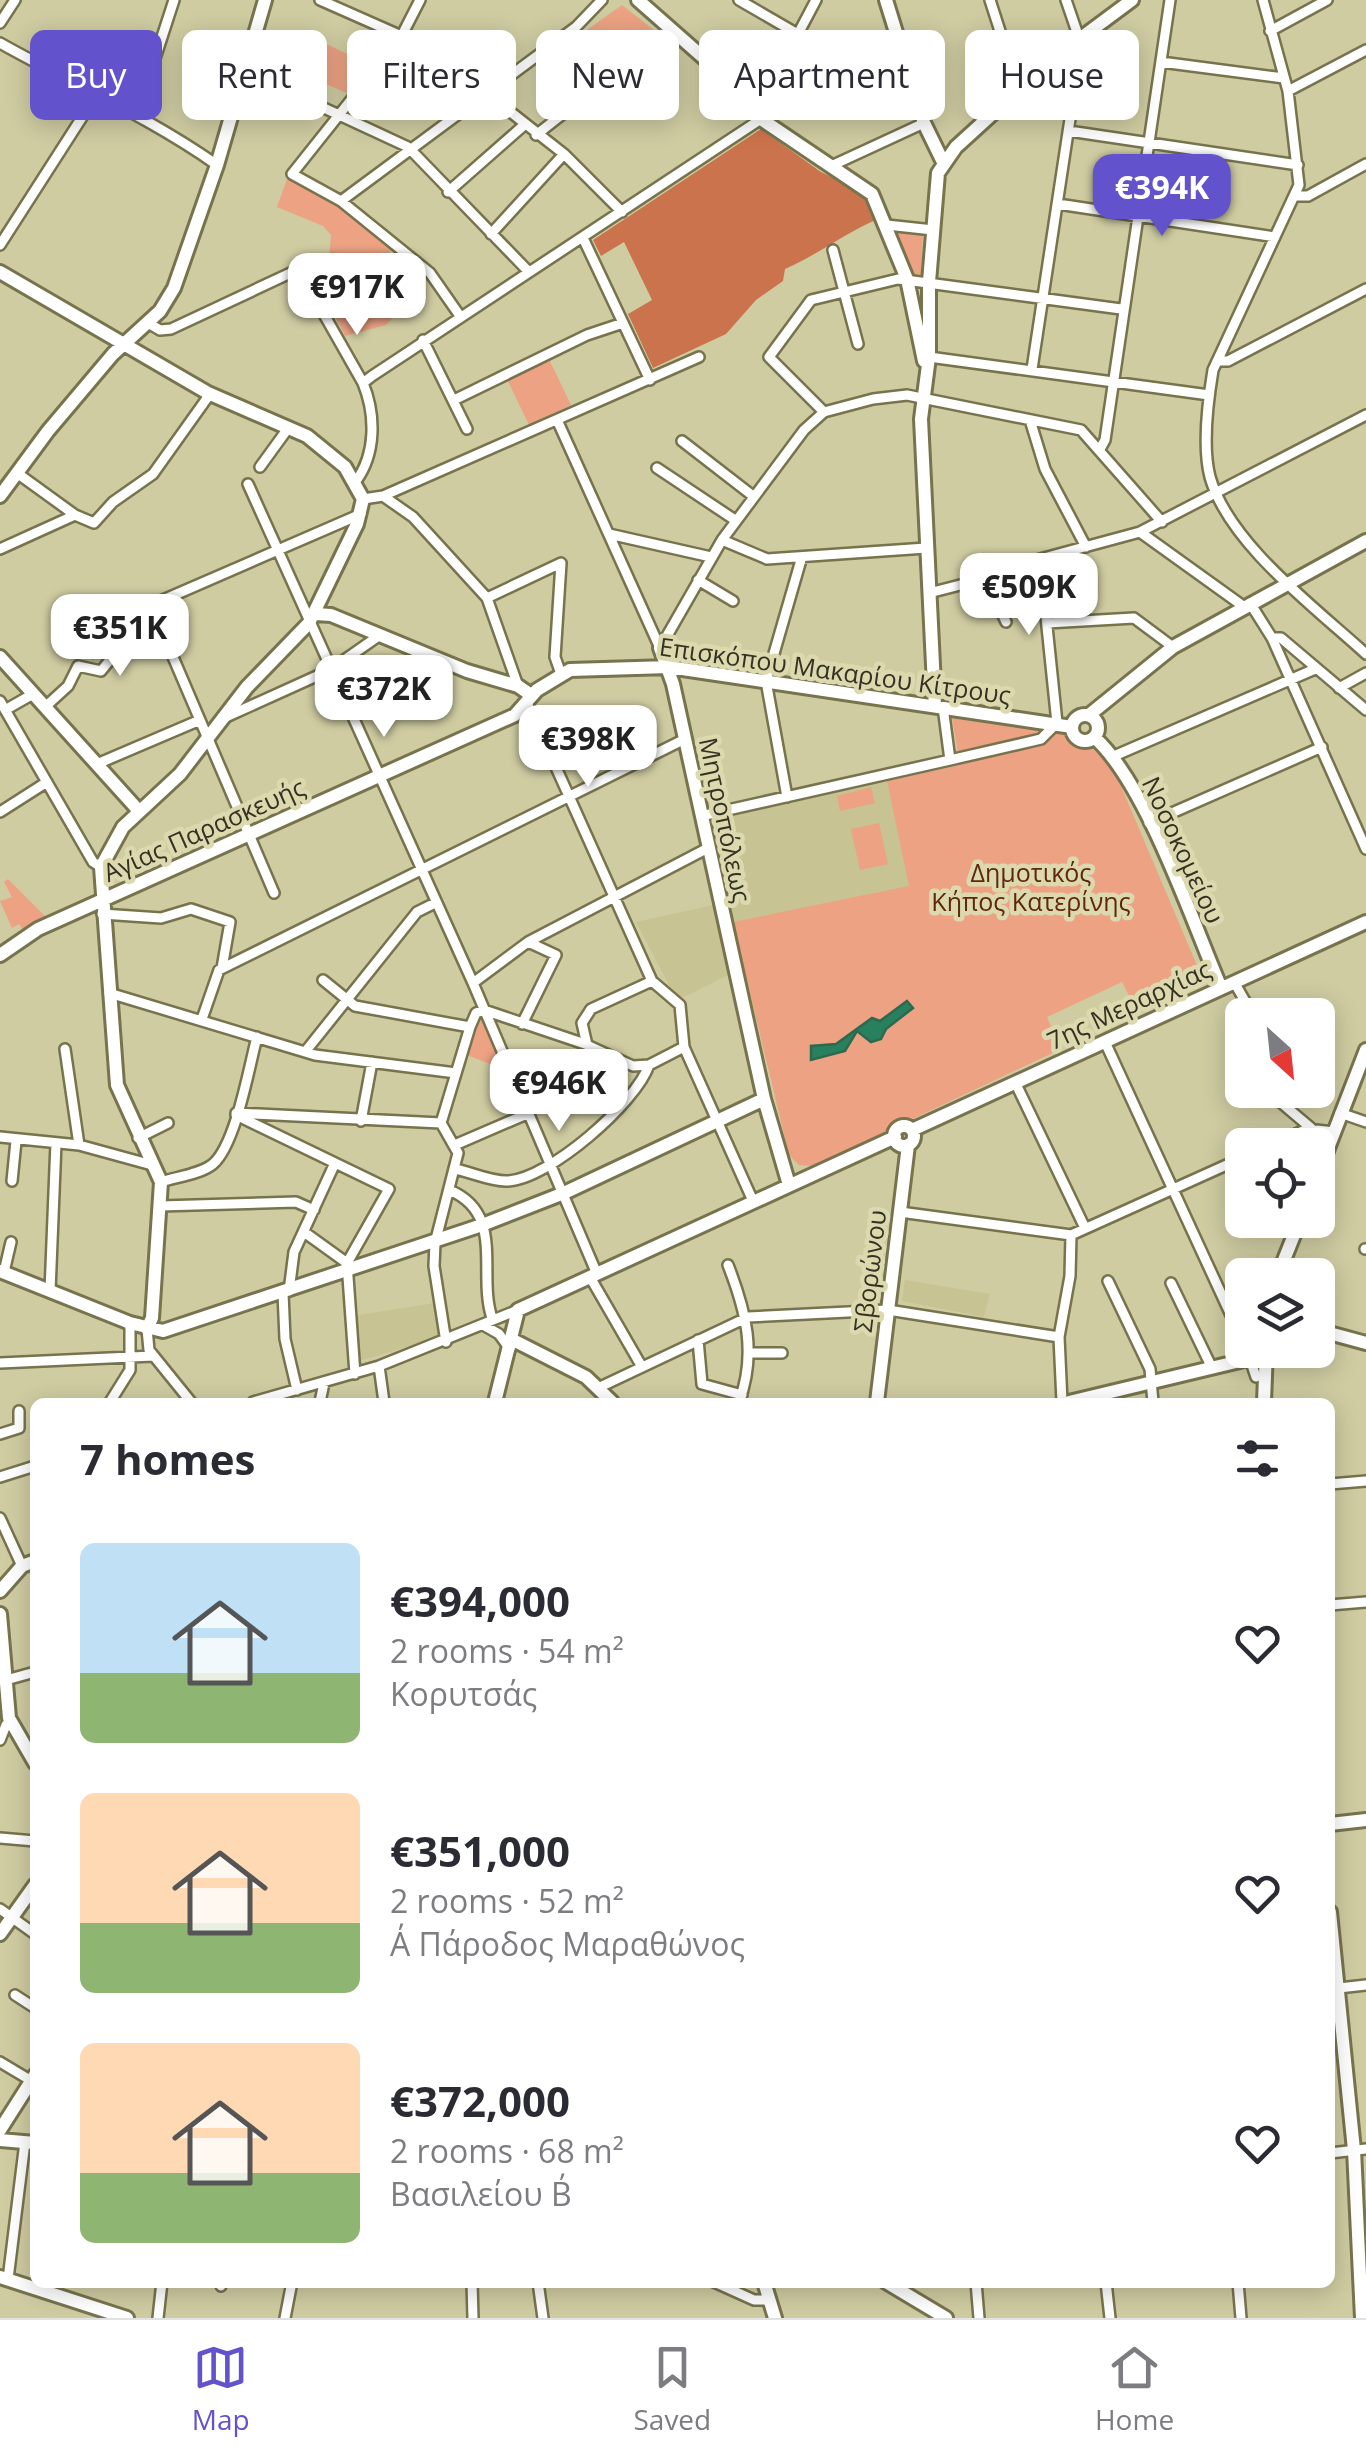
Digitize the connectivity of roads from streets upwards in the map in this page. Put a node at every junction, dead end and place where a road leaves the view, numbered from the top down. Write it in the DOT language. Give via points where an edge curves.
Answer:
graph roads {
  1 [pos="15,0"];
  2 [pos="174,0"];
  3 [pos="265,0"];
  4 [pos="320,0"];
  5 [pos="420,0"];
  6 [pos="602,0"];
  7 [pos="638,0"];
  8 [pos="739,0"];
  9 [pos="816,0"];
  10 [pos="886,0"];
  11 [pos="990,0"];
  12 [pos="1066,0"];
  13 [pos="1132,0"];
  14 [pos="1170,0"];
  15 [pos="1263,0"];
  16 [pos="1327,0"];
  17 [pos="0,23"];
  18 [pos="671,29"];
  19 [pos="255,30"];
  20 [pos="388,30"];
  21 [pos="404,30"];
  22 [pos="791,30"];
  23 [pos="800,30"];
  24 [pos="895,30"];
  25 [pos="1000,30"];
  26 [pos="1076,30"];
  27 [pos="1090,30"];
  28 [pos="1270,31"];
  29 [pos="162,37"];
  30 [pos="0,43"];
  31 [pos="1366,50"];
  32 [pos="699,54"];
  33 [pos="30,60"];
  34 [pos="1161,62"];
  35 [pos="516,70"];
  36 [pos="1284,78"];
  37 [pos="1288,92"];
  38 [pos="347,106"];
  39 [pos="327,112"];
  40 [pos="338,118"];
  41 [pos="516,119"];
  42 [pos="80,120"];
  43 [pos="147,120"];
  44 [pos="229,120"];
  45 [pos="446,120"];
  46 [pos="760,120"];
  47 [pos="762,120"];
  48 [pos="923,120"];
  49 [pos="987,120"];
  50 [pos="1070,120"];
  51 [pos="924,123"];
  52 [pos="523,126"];
  53 [pos="1069,130"];
  54 [pos="536,135"];
  55 [pos="1149,143"];
  56 [pos="408,147"];
  57 [pos="564,154"];
  58 [pos="942,162"];
  59 [pos="1366,164"];
  60 [pos="218,165"];
  61 [pos="830,166"];
  62 [pos="1298,166"];
  63 [pos="448,192"];
  64 [pos="1295,196"];
  65 [pos="342,200"];
  66 [pos="1058,204"];
  67 [pos="622,212"];
  68 [pos="1138,216"];
  69 [pos="887,226"];
  70 [pos="933,230"];
  71 [pos="491,234"];
  72 [pos="1275,237"];
  73 [pos="582,238"];
  74 [pos="0,246"];
  75 [pos="833,250"];
  76 [pos="0,272"];
  77 [pos="528,272"];
  78 [pos="907,279"];
  79 [pos="928,282"];
  80 [pos="846,289"];
  81 [pos="1366,289"];
  82 [pos="1045,298"];
  83 [pos="1121,309"];
  84 [pos="460,316"];
  85 [pos="148,323"];
  86 [pos="622,323"];
  87 [pos="422,340"];
  88 [pos="124,344"];
  89 [pos="858,344"];
  90 [pos="699,357"];
  91 [pos="929,357"];
  92 [pos="1217,361"];
  93 [pos="1032,370"];
  94 [pos="928,378"];
  95 [pos="650,380"];
  96 [pos="1111,382"];
  97 [pos="364,383"];
  98 [pos="210,394"];
  99 [pos="1209,396"];
  100 [pos="924,398"];
  101 [pos="454,400"];
  102 [pos="824,412"];
  103 [pos="1366,415"];
  104 [pos="1030,420"];
  105 [pos="558,422"];
  106 [pos="289,428"];
  107 [pos="467,429"];
  108 [pos="682,441"];
  109 [pos="1100,449"];
  110 [pos="260,467"];
  111 [pos="657,468"];
  112 [pos="16,473"];
  113 [pos="356,481"];
  114 [pos="248,484"];
  115 [pos="1218,492"];
  116 [pos="0,496"];
  117 [pos="383,496"];
  118 [pos="753,496"];
  119 [pos="362,506"];
  120 [pos="75,515"];
  121 [pos="735,520"];
  122 [pos="1162,522"];
  123 [pos="1140,532"];
  124 [pos="609,534"];
  125 [pos="722,540"];
  126 [pos="1366,541"];
  127 [pos="1086,547"];
  128 [pos="926,548"];
  129 [pos="0,549"];
  130 [pos="277,550"];
  131 [pos="711,557"];
  132 [pos="801,560"];
  133 [pos="1039,562"];
  134 [pos="698,580"];
  135 [pos="987,580"];
  136 [pos="1288,582"];
  137 [pos="929,594"];
  138 [pos="487,598"];
  139 [pos="733,601"];
  140 [pos="1246,604"];
  141 [pos="312,618"];
  142 [pos="1006,622"];
  143 [pos="1047,623"];
  144 [pos="381,635"];
  145 [pos="1272,638"];
  146 [pos="1173,647"];
  147 [pos="660,648"];
  148 [pos="1366,654"];
  149 [pos="0,657"];
  150 [pos="173,657"];
  151 [pos="669,667"];
  152 [pos="1315,669"];
  153 [pos="330,670"];
  154 [pos="5,672"];
  155 [pos="1366,673"];
  156 [pos="562,674"];
  157 [pos="1290,678"];
  158 [pos="766,680"];
  159 [pos="518,686"];
  160 [pos="1339,688"];
  161 [pos="33,694"];
  162 [pos="530,700"];
  163 [pos="939,706"];
  164 [pos="45,707"];
  165 [pos="5,709"];
  166 [pos="1366,710"];
  167 [pos="1089,715"];
  168 [pos="224,718"];
  169 [pos="200,720"];
  170 [pos="1057,723"];
  171 [pos="0,726"];
  172 [pos="1072,727"];
  173 [pos="1094,738"];
  174 [pos="208,739"];
  175 [pos="685,739"];
  176 [pos="1322,748"];
  177 [pos="1114,756"];
  178 [pos="950,760"];
  179 [pos="96,764"];
  180 [pos="380,777"];
  181 [pos="47,782"];
  182 [pos="570,796"];
  183 [pos="787,797"];
  184 [pos="0,804"];
  185 [pos="1366,808"];
  186 [pos="140,811"];
  187 [pos="0,812"];
  188 [pos="701,816"];
  189 [pos="1352,817"];
  190 [pos="1149,822"];
  191 [pos="250,834"];
  192 [pos="708,848"];
  193 [pos="1366,848"];
  194 [pos="101,867"];
  195 [pos="421,870"];
  196 [pos="274,893"];
  197 [pos="616,894"];
  198 [pos="435,902"];
  199 [pos="102,907"];
  200 [pos="1366,922"];
  201 [pos="528,942"];
  202 [pos="0,955"];
  203 [pos="222,968"];
  204 [pos="323,980"];
  205 [pos="652,981"];
  206 [pos="473,982"];
  207 [pos="1227,985"];
  208 [pos="109,993"];
  209 [pos="1238,998"];
  210 [pos="347,1000"];
  211 [pos="484,1010"];
  212 [pos="202,1019"];
  213 [pos="522,1024"];
  214 [pos="470,1027"];
  215 [pos="257,1037"];
  216 [pos="1105,1042"];
  217 [pos="587,1044"];
  218 [pos="684,1047"];
  219 [pos="65,1048"];
  220 [pos="1366,1050"];
  221 [pos="305,1052"];
  222 [pos="372,1062"];
  223 [pos="649,1065"];
  224 [pos="456,1073"];
  225 [pos="1015,1082"];
  226 [pos="764,1099"];
  227 [pos="1287,1108"];
  228 [pos="529,1113"];
  229 [pos="1340,1113"];
  230 [pos="236,1114"];
  231 [pos="360,1121"];
  232 [pos="718,1121"];
  233 [pos="1366,1122"];
  234 [pos="168,1123"];
  235 [pos="441,1123"];
  236 [pos="1311,1128"];
  237 [pos="1335,1129"];
  238 [pos="912,1130"];
  239 [pos="0,1137"];
  240 [pos="138,1138"];
  241 [pos="895,1138"];
  242 [pos="16,1141"];
  243 [pos="56,1143"];
  244 [pos="79,1144"];
  245 [pos="457,1144"];
  246 [pos="908,1145"];
  247 [pos="336,1163"];
  248 [pos="152,1164"];
  249 [pos="552,1164"];
  250 [pos="1225,1166"];
  251 [pos="455,1168"];
  252 [pos="12,1181"];
  253 [pos="160,1182"];
  254 [pos="790,1185"];
  255 [pos="449,1190"];
  256 [pos="1174,1190"];
  257 [pos="564,1193"];
  258 [pos="754,1201"];
  259 [pos="160,1206"];
  260 [pos="314,1210"];
  261 [pos="900,1212"];
  262 [pos="482,1225"];
  263 [pos="1086,1228"];
  264 [pos="304,1232"];
  265 [pos="1071,1235"];
  266 [pos="11,1242"];
  267 [pos="435,1243"];
  268 [pos="728,1265"];
  269 [pos="347,1267"];
  270 [pos="2,1272"];
  271 [pos="594,1275"];
  272 [pos="1108,1280"];
  273 [pos="1171,1283"];
  274 [pos="50,1291"];
  275 [pos="286,1292"];
  276 [pos="1225,1300"];
  277 [pos="518,1310"];
  278 [pos="888,1310"];
  279 [pos="748,1317"];
  280 [pos="488,1322"];
  281 [pos="130,1323"];
  282 [pos="148,1329"];
  283 [pos="1335,1335"];
  284 [pos="1059,1337"];
  285 [pos="698,1340"];
  286 [pos="446,1342"];
  287 [pos="1366,1343"];
  288 [pos="511,1345"];
  289 [pos="748,1353"];
  290 [pos="782,1353"];
  291 [pos="154,1356"];
  292 [pos="130,1358"];
  293 [pos="0,1363"];
  294 [pos="1225,1363"];
  295 [pos="379,1366"];
  296 [pos="1218,1366"];
  297 [pos="642,1367"];
  298 [pos="354,1374"];
  299 [pos="1151,1382"];
  300 [pos="324,1383"];
  301 [pos="600,1387"];
  302 [pos="298,1390"];
  303 [pos="112,1398"];
  304 [pos="188,1398"];
  305 [pos="268,1398"];
  306 [pos="321,1398"];
  307 [pos="383,1398"];
  308 [pos="496,1398"];
  309 [pos="609,1398"];
  310 [pos="738,1398"];
  311 [pos="741,1398"];
  312 [pos="877,1398"];
  313 [pos="1065,1398"];
  314 [pos="1082,1398"];
  315 [pos="1153,1398"];
  316 [pos="18,1411"];
  317 [pos="0,1434"];
  318 [pos="30,1468"];
  319 [pos="0,1477"];
  320 [pos="1366,1482"];
  321 [pos="1335,1484"];
  322 [pos="0,1518"];
  323 [pos="28,1563"];
  324 [pos="1,1592"];
  325 [pos="1366,1602"];
  326 [pos="1335,1605"];
  327 [pos="0,1614"];
  328 [pos="0,1622"];
  329 [pos="30,1673"];
  330 [pos="6,1680"];
  331 [pos="5,1724"];
  332 [pos="0,1740"];
  333 [pos="30,1756"];
  334 [pos="1366,1820"];
  335 [pos="1335,1823"];
  336 [pos="0,1838"];
  337 [pos="30,1841"];
  338 [pos="30,1892"];
  339 [pos="0,1909"];
  340 [pos="13,1918"];
  341 [pos="30,1930"];
  342 [pos="0,1934"];
  343 [pos="1366,1986"];
  344 [pos="1335,1988"];
  345 [pos="15,1994"];
  346 [pos="30,2004"];
  347 [pos="0,2062"];
  348 [pos="30,2078"];
  349 [pos="30,2086"];
  350 [pos="0,2130"];
  351 [pos="0,2140"];
  352 [pos="30,2142"];
  353 [pos="1360,2150"];
  354 [pos="1335,2152"];
  355 [pos="4,2278"];
  356 [pos="30,2284"];
  357 [pos="42,2288"];
  358 [pos="161,2288"];
  359 [pos="291,2288"];
  360 [pos="472,2288"];
  361 [pos="539,2288"];
  362 [pos="727,2288"];
  363 [pos="896,2288"];
  364 [pos="976,2288"];
  365 [pos="1107,2288"];
  366 [pos="1238,2288"];
  367 [pos="765,2289"];
  368 [pos="91,2313"];
  369 [pos="127,2318"];
  370 [pos="158,2318"];
  371 [pos="285,2318"];
  372 [pos="473,2318"];
  373 [pos="543,2318"];
  374 [pos="775,2318"];
  375 [pos="946,2318"];
  376 [pos="979,2318"];
  377 [pos="1110,2318"];
  378 [pos="1241,2318"];
  379 [pos="1362,2318"];
  1 -- 17 [label="street"];
  2 -- 29 [label="street"];
  3 -- 19 [label="street"];
  4 -- 20 [label="street"];
  5 -- 21 [label="street"];
  6 -- 35 [label="street"];
  7 -- 18 [label="street"];
  8 -- 22 [label="street"];
  9 -- 23 [label="street"];
  10 -- 24 [label="street"];
  11 -- 25 [label="street"];
  12 -- 26 [label="street"];
  13 -- 27 [label="street"];
  14 -- 34 [label="street"];
  15 -- 28 [label="street"];
  16 -- 28 [label="street"];
  18 -- 32 [label="street"];
  18 -- 54 [label="street"];
  28 -- 36 [label="street"];
  30 -- 33 [label="street"];
  31 -- 37 [label="street"];
  34 -- 36 [label="street"];
  34 -- 55 [label="street"];
  36 -- 37 [label="street"];
  37 -- 62 [label="street"];
  38 -- 40 [label="street"];
  39 -- 40 [label="street"];
  40 -- 56 [label="street"];
  40 -- 65 [label="street" via="292,174"];
  41 -- 52 [label="street"];
  42 -- 74 [label="street"];
  43 -- 60 [label="street"];
  44 -- 60 [label="street"];
  45 -- 56 [label="street"];
  46 -- 67 [label="street"];
  47 -- 61 [label="street"];
  48 -- 51 [label="street"];
  49 -- 58 [label="street"];
  50 -- 53 [label="street"];
  51 -- 58 [label="street"];
  51 -- 61 [label="street"];
  52 -- 54 [label="street"];
  52 -- 63 [label="street"];
  53 -- 55 [label="street"];
  53 -- 66 [label="street"];
  54 -- 57 [label="street"];
  55 -- 62 [label="street"];
  55 -- 68 [label="street"];
  56 -- 63 [label="street"];
  56 -- 65 [label="street"];
  57 -- 67 [label="street"];
  57 -- 71 [label="street"];
  58 -- 70 [label="street"];
  59 -- 64 [label="street" via="1308,196"];
  60 -- 85 [label="street" via="174,288"];
  61 -- 69 [label="street" via="866,186"];
  62 -- 64 [label="street"];
  63 -- 71 [label="street"];
  64 -- 72 [label="street"];
  65 -- 84 [label="street" via="430,272"];
  66 -- 68 [label="street"];
  66 -- 82 [label="street"];
  67 -- 73 [label="street"];
  68 -- 72 [label="street"];
  68 -- 83 [label="street"];
  69 -- 70 [label="street"];
  69 -- 78 [label="street"];
  70 -- 79 [label="street"];
  71 -- 77 [label="street"];
  72 -- 92 [label="street"];
  73 -- 77 [label="street"];
  73 -- 86 [label="street"];
  75 -- 80 [label="street"];
  76 -- 88 [label="street"];
  77 -- 84 [label="street"];
  78 -- 79 [label="street"];
  78 -- 80 [label="street"];
  78 -- 94 [label="street"];
  79 -- 82 [label="street"];
  79 -- 91 [label="street"];
  80 -- 89 [label="street"];
  80 -- 102 [label="street" via="811,300 769,357"];
  81 -- 92 [label="street"];
  82 -- 83 [label="street"];
  82 -- 93 [label="street"];
  83 -- 96 [label="street"];
  84 -- 87 [label="street"];
  85 -- 88 [label="street"];
  85 -- 97 [label="street" via="172,328 300,269 309,271 322,310"];
  86 -- 95 [label="street"];
  86 -- 101 [label="street"];
  87 -- 97 [label="street"];
  87 -- 101 [label="street"];
  88 -- 98 [label="street"];
  88 -- 112 [label="street"];
  90 -- 95 [label="street"];
  91 -- 93 [label="street"];
  91 -- 94 [label="street"];
  92 -- 99 [label="street"];
  93 -- 96 [label="street"];
  94 -- 100 [label="street"];
  95 -- 105 [label="street"];
  96 -- 99 [label="street"];
  96 -- 109 [label="street"];
  97 -- 113 [label="street" via="372,412 370,456"];
  98 -- 106 [label="street"];
  98 -- 120 [label="street" via="146,480 94,523"];
  99 -- 115 [label="street" via="1209,474"];
  100 -- 102 [label="street" via="890,396"];
  100 -- 104 [label="street"];
  100 -- 128 [label="street"];
  101 -- 107 [label="street"];
  102 -- 118 [label="street"];
  103 -- 115 [label="street"];
  104 -- 109 [label="street" via="1081,430"];
  104 -- 127 [label="street" via="1045,469"];
  105 -- 117 [label="street"];
  105 -- 124 [label="street, Μητροπόλεως"];
  106 -- 110 [label="street"];
  106 -- 113 [label="street" via="335,458"];
  108 -- 118 [label="street"];
  109 -- 122 [label="street"];
  111 -- 121 [label="street"];
  112 -- 116 [label="street"];
  112 -- 120 [label="street"];
  113 -- 119 [label="street"];
  114 -- 130 [label="street"];
  115 -- 122 [label="street"];
  115 -- 136 [label="street" via="1247,541"];
  117 -- 119 [label="street"];
  117 -- 138 [label="street" via="413,517"];
  118 -- 121 [label="street"];
  119 -- 130 [label="street"];
  119 -- 141 [label="street"];
  120 -- 129 [label="street"];
  121 -- 125 [label="street"];
  122 -- 123 [label="street"];
  123 -- 127 [label="street"];
  123 -- 140 [label="street"];
  124 -- 131 [label="street"];
  124 -- 147 [label="street, Μητροπόλεως"];
  125 -- 131 [label="street"];
  125 -- 132 [label="street" via="767,559"];
  126 -- 136 [label="street"];
  127 -- 133 [label="street"];
  128 -- 132 [label="street"];
  128 -- 137 [label="street"];
  130 -- 141 [label="street"];
  130 -- 164 [label="street" via="156,603 101,671 79,665"];
  131 -- 134 [label="street"];
  132 -- 158 [label="street"];
  133 -- 135 [label="street"];
  133 -- 143 [label="street"];
  134 -- 139 [label="street"];
  134 -- 147 [label="street"];
  135 -- 137 [label="street"];
  135 -- 142 [label="street"];
  136 -- 140 [label="street"];
  136 -- 148 [label="street"];
  137 -- 163 [label="street"];
  138 -- 156 [label="street" via="561,564 554,657"];
  138 -- 159 [label="street"];
  140 -- 145 [label="street"];
  140 -- 146 [label="street"];
  141 -- 144 [label="street" via="331,614"];
  141 -- 153 [label="street"];
  141 -- 168 [label="street"];
  143 -- 146 [label="street" via="1134,618"];
  143 -- 170 [label="street"];
  144 -- 153 [label="street"];
  144 -- 159 [label="street"];
  145 -- 152 [label="street"];
  145 -- 157 [label="street"];
  146 -- 167 [label="street"];
  147 -- 151 [label="street, Μητροπόλεως"];
  149 -- 154 [label="street"];
  150 -- 169 [label="street"];
  151 -- 156 [label="street, Επισκόπου Μακαρίου Κίτρους"];
  151 -- 158 [label="street, Επισκόπου Μακαρίου Κίτρους"];
  151 -- 175 [label="street, Μητροπόλεως"];
  152 -- 157 [label="street"];
  152 -- 160 [label="street"];
  153 -- 168 [label="street"];
  153 -- 180 [label="street"];
  154 -- 161 [label="street"];
  155 -- 160 [label="street"];
  156 -- 162 [label="street, Επισκόπου Μακαρίου Κίτρους"];
  157 -- 176 [label="street"];
  157 -- 177 [label="street"];
  158 -- 163 [label="street, Επισκόπου Μακαρίου Κίτρους"];
  158 -- 183 [label="street"];
  159 -- 162 [label="street"];
  160 -- 166 [label="street"];
  161 -- 164 [label="street"];
  161 -- 165 [label="street"];
  162 -- 180 [label="street, Αγίας Παρασκευής"];
  162 -- 182 [label="street"];
  163 -- 170 [label="street, Επισκόπου Μακαρίου Κίτρους"];
  163 -- 178 [label="street"];
  164 -- 179 [label="street"];
  165 -- 171 [label="street"];
  165 -- 181 [label="street"];
  167 -- 172 [label="street"];
  167 -- 173 [label="street" via="1098,726"];
  168 -- 174 [label="street"];
  169 -- 174 [label="street"];
  169 -- 179 [label="street"];
  170 -- 172 [label="street, Επισκόπου Μακαρίου Κίτρους"];
  170 -- 178 [label="street" via="1040,739"];
  172 -- 173 [label="street" via="1082,741"];
  173 -- 177 [label="street, Νοσοκομείου"];
  174 -- 186 [label="street"];
  174 -- 191 [label="street"];
  175 -- 182 [label="street"];
  175 -- 188 [label="street, Μητροπόλεως"];
  176 -- 189 [label="street"];
  176 -- 190 [label="street"];
  177 -- 190 [label="street, Νοσοκομείου"];
  178 -- 183 [label="street"];
  179 -- 186 [label="street"];
  180 -- 191 [label="street, Αγίας Παρασκευής"];
  180 -- 195 [label="street"];
  181 -- 187 [label="street"];
  181 -- 194 [label="street"];
  182 -- 195 [label="street"];
  182 -- 197 [label="street"];
  183 -- 188 [label="street"];
  184 -- 187 [label="street"];
  185 -- 189 [label="street"];
  186 -- 194 [label="street" via="115,838"];
  188 -- 192 [label="street, Μητροπόλεως"];
  189 -- 193 [label="street"];
  190 -- 207 [label="street, Νοσοκομείου"];
  191 -- 196 [label="street"];
  191 -- 199 [label="street, Αγίας Παρασκευής"];
  192 -- 197 [label="street"];
  192 -- 226 [label="street, Μητροπόλεως"];
  194 -- 199 [label="street"];
  195 -- 198 [label="street"];
  195 -- 203 [label="street"];
  197 -- 201 [label="street"];
  197 -- 205 [label="street"];
  198 -- 206 [label="street"];
  198 -- 210 [label="street" via="416,912"];
  199 -- 202 [label="street, Αγίας Παρασκευής" via="38,929"];
  199 -- 203 [label="street" via="161,918 191,909 230,922"];
  199 -- 208 [label="street"];
  200 -- 207 [label="street, 7ης Μεραρχίας"];
  201 -- 206 [label="street"];
  201 -- 213 [label="street" via="556,955"];
  203 -- 212 [label="street"];
  204 -- 210 [label="street"];
  205 -- 217 [label="street" via="591,1009 582,1022"];
  205 -- 218 [label="street" via="680,1005"];
  206 -- 211 [label="street"];
  207 -- 209 [label="street"];
  207 -- 216 [label="street, 7ης Μεραρχίας"];
  208 -- 212 [label="street"];
  208 -- 240 [label="street" via="117,1085"];
  210 -- 214 [label="street"];
  210 -- 221 [label="street"];
  211 -- 213 [label="street"];
  211 -- 214 [label="street"];
  211 -- 228 [label="street"];
  212 -- 215 [label="street"];
  213 -- 217 [label="street"];
  214 -- 224 [label="street"];
  215 -- 221 [label="street"];
  215 -- 230 [label="street"];
  216 -- 225 [label="street, 7ης Μεραρχίας"];
  216 -- 256 [label="street"];
  217 -- 223 [label="street" via="632,1066"];
  218 -- 223 [label="street"];
  218 -- 232 [label="street"];
  219 -- 244 [label="street"];
  220 -- 229 [label="street"];
  221 -- 222 [label="street"];
  222 -- 224 [label="street"];
  222 -- 231 [label="street"];
  223 -- 249 [label="street" via="639,1090"];
  224 -- 235 [label="street"];
  225 -- 238 [label="street, 7ης Μεραρχίας"];
  225 -- 263 [label="street"];
  226 -- 232 [label="street"];
  226 -- 254 [label="street, Μητροπόλεως"];
  227 -- 236 [label="street"];
  228 -- 245 [label="street"];
  228 -- 249 [label="street"];
  229 -- 233 [label="street"];
  229 -- 237 [label="street"];
  230 -- 231 [label="street"];
  230 -- 247 [label="street"];
  230 -- 253 [label="street" via="210,1167"];
  231 -- 235 [label="street"];
  232 -- 257 [label="street"];
  232 -- 258 [label="street"];
  234 -- 240 [label="street"];
  235 -- 245 [label="street"];
  238 -- 241 [label="street" via="900,1128"];
  238 -- 246 [label="street"];
  239 -- 242 [label="street"];
  240 -- 248 [label="street"];
  241 -- 246 [label="street"];
  241 -- 254 [label="street"];
  242 -- 243 [label="street"];
  242 -- 252 [label="street"];
  243 -- 244 [label="street"];
  243 -- 274 [label="street"];
  244 -- 248 [label="street"];
  245 -- 251 [label="street"];
  246 -- 261 [label="street, Σβορώνου"];
  247 -- 260 [label="street"];
  247 -- 269 [label="street" via="389,1189"];
  248 -- 253 [label="street"];
  249 -- 251 [label="street" via="508,1181"];
  249 -- 257 [label="street"];
  250 -- 256 [label="street"];
  251 -- 255 [label="street"];
  253 -- 259 [label="street"];
  254 -- 258 [label="street"];
  255 -- 262 [label="street" via="469,1202"];
  255 -- 267 [label="street"];
  256 -- 263 [label="street"];
  256 -- 276 [label="street"];
  257 -- 262 [label="street"];
  257 -- 271 [label="street"];
  258 -- 271 [label="street"];
  259 -- 260 [label="street" via="296,1202"];
  259 -- 282 [label="street"];
  260 -- 264 [label="street"];
  261 -- 265 [label="street"];
  261 -- 278 [label="street, Σβορώνου"];
  262 -- 267 [label="street"];
  262 -- 280 [label="street" via="489,1246"];
  263 -- 265 [label="street"];
  264 -- 269 [label="street"];
  264 -- 275 [label="street"];
  265 -- 284 [label="street"];
  266 -- 270 [label="street"];
  267 -- 269 [label="street"];
  267 -- 286 [label="street"];
  268 -- 279 [label="street"];
  269 -- 275 [label="street"];
  269 -- 298 [label="street"];
  270 -- 274 [label="street"];
  271 -- 277 [label="street"];
  271 -- 297 [label="street"];
  272 -- 299 [label="street"];
  273 -- 296 [label="street"];
  274 -- 281 [label="street"];
  275 -- 282 [label="street" via="163,1331"];
  275 -- 302 [label="street" via="285,1339"];
  277 -- 280 [label="street"];
  277 -- 288 [label="street"];
  278 -- 279 [label="street"];
  278 -- 284 [label="street"];
  278 -- 312 [label="street, Σβορώνου"];
  279 -- 285 [label="street"];
  279 -- 289 [label="street"];
  280 -- 286 [label="street"];
  280 -- 288 [label="street"];
  281 -- 282 [label="street"];
  281 -- 292 [label="street"];
  282 -- 291 [label="street"];
  283 -- 287 [label="street"];
  284 -- 313 [label="street"];
  285 -- 297 [label="street"];
  285 -- 310 [label="street" via="702,1384"];
  286 -- 295 [label="street"];
  288 -- 301 [label="street"];
  288 -- 308 [label="street"];
  289 -- 290 [label="street"];
  289 -- 311 [label="street"];
  291 -- 292 [label="street"];
  291 -- 304 [label="street"];
  292 -- 293 [label="street"];
  292 -- 303 [label="street"];
  294 -- 296 [label="street"];
  295 -- 298 [label="street"];
  295 -- 307 [label="street"];
  296 -- 299 [label="street"];
  297 -- 301 [label="street"];
  298 -- 300 [label="street"];
  299 -- 314 [label="street"];
  299 -- 315 [label="street"];
  300 -- 302 [label="street"];
  300 -- 306 [label="street"];
  301 -- 309 [label="street"];
  302 -- 305 [label="street"];
  316 -- 317 [label="street" via="18,1428"];
  318 -- 319 [label="street"];
  320 -- 321 [label="street"];
  322 -- 323 [label="street"];
  323 -- 324 [label="street"];
  325 -- 326 [label="street"];
  327 -- 328 [label="street"];
  328 -- 330 [label="street"];
  329 -- 330 [label="street"];
  330 -- 331 [label="street"];
  331 -- 332 [label="street"];
  331 -- 333 [label="street"];
  334 -- 335 [label="street"];
  336 -- 337 [label="street"];
  338 -- 340 [label="street"];
  339 -- 340 [label="street"];
  340 -- 341 [label="street"];
  340 -- 342 [label="street"];
  343 -- 344 [label="street"];
  344 -- 353 [label="street"];
  345 -- 346 [label="street"];
  347 -- 348 [label="street"];
  349 -- 350 [label="street"];
  351 -- 352 [label="street"];
  352 -- 355 [label="street"];
  353 -- 354 [label="street"];
  353 -- 379 [label="street"];
  355 -- 356 [label="street"];
  357 -- 368 [label="street"];
  358 -- 370 [label="street"];
  359 -- 371 [label="street"];
  360 -- 372 [label="street"];
  361 -- 373 [label="street"];
  362 -- 367 [label="street" via="754,2300"];
  363 -- 375 [label="street"];
  364 -- 376 [label="street"];
  365 -- 377 [label="street"];
  366 -- 378 [label="street"];
  367 -- 374 [label="street"];
  368 -- 369 [label="street"];
}
